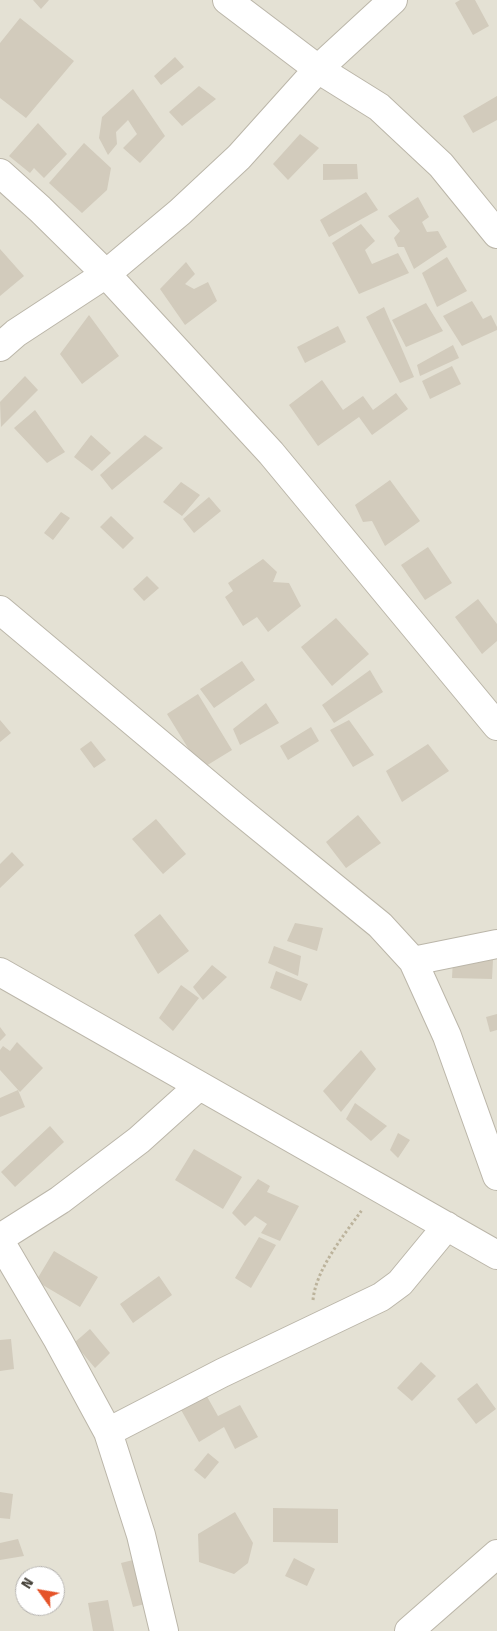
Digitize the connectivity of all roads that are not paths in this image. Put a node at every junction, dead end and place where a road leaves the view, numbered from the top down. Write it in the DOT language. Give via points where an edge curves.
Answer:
graph roads {
  1 [pos="226,0"];
  2 [pos="394,0"];
  3 [pos="318,69"];
  4 [pos="0,173"];
  5 [pos="497,234"];
  6 [pos="106,274"];
  7 [pos="0,347"];
  8 [pos="0,610"];
  9 [pos="497,726"];
  10 [pos="497,944"];
  11 [pos="413,961"];
  12 [pos="0,972"];
  13 [pos="198,1086"];
  14 [pos="497,1176"];
  15 [pos="447,1226"];
  16 [pos="0,1239"];
  17 [pos="497,1255"];
  18 [pos="108,1432"];
  19 [pos="497,1554"];
  20 [pos="164,1631"];
  21 [pos="409,1631"];
  1 -- 3 [label="street"];
  2 -- 3 [label="street"];
  3 -- 5 [label="street" via="379,107 413,137 441,164"];
  3 -- 6 [label="street" via="239,158"];
  4 -- 6 [label="street"];
  6 -- 7 [label="street"];
  6 -- 9 [label="street" via="271,453"];
  8 -- 11 [label="street" via="380,925"];
  10 -- 11 [label="street"];
  11 -- 14 [label="street" via="448,1036"];
  12 -- 13 [label="street"];
  13 -- 15 [label="street"];
  13 -- 16 [label="street" via="139,1140 60,1200"];
  15 -- 17 [label="street"];
  15 -- 18 [label="street" via="400,1283 381,1297"];
  16 -- 18 [label="street"];
  18 -- 20 [label="street" via="141,1535"];
  19 -- 21 [label="street"];
}
